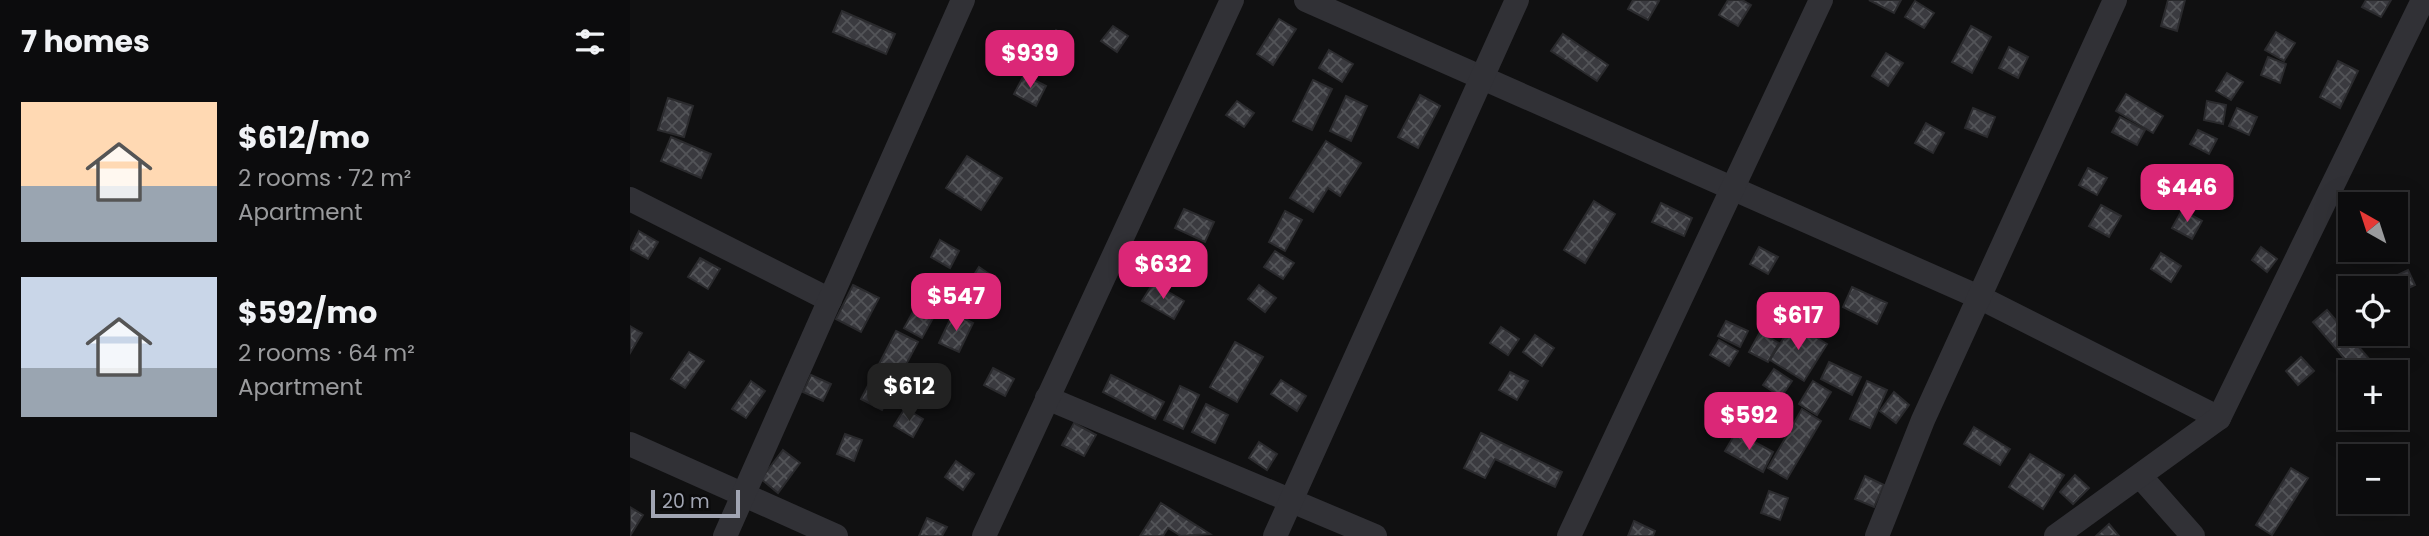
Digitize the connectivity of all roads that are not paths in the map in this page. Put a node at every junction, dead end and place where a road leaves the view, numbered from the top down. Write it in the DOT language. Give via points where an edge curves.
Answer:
graph roads {
  1 [pos="963,0"];
  2 [pos="1232,0"];
  3 [pos="1306,0"];
  4 [pos="1517,0"];
  5 [pos="1821,0"];
  6 [pos="2115,0"];
  7 [pos="2423,0"];
  8 [pos="1482,79"];
  9 [pos="1730,189"];
  10 [pos="630,199"];
  11 [pos="1981,299"];
  12 [pos="830,300"];
  13 [pos="1047,398"];
  14 [pos="2219,418"];
  15 [pos="630,444"];
  16 [pos="2140,475"];
  17 [pos="744,495"];
  18 [pos="1291,501"];
  19 [pos="725,536"];
  20 [pos="836,536"];
  21 [pos="984,536"];
  22 [pos="1275,536"];
  23 [pos="1375,536"];
  24 [pos="1569,536"];
  25 [pos="1877,536"];
  26 [pos="2056,536"];
  27 [pos="2193,536"];
  1 -- 12 [label="street"];
  2 -- 13 [label="street"];
  3 -- 8 [label="street"];
  4 -- 8 [label="street"];
  5 -- 9 [label="street"];
  6 -- 11 [label="street"];
  7 -- 14 [label="street"];
  8 -- 9 [label="street"];
  8 -- 18 [label="street"];
  9 -- 11 [label="street"];
  9 -- 24 [label="street"];
  10 -- 12 [label="street"];
  11 -- 14 [label="street"];
  11 -- 25 [label="street" via="1923,420"];
  12 -- 17 [label="street"];
  13 -- 18 [label="street"];
  13 -- 21 [label="street"];
  14 -- 16 [label="street"];
  15 -- 17 [label="street"];
  16 -- 26 [label="street"];
  16 -- 27 [label="street"];
  17 -- 19 [label="street"];
  17 -- 20 [label="street"];
  18 -- 22 [label="street"];
  18 -- 23 [label="street"];
}
